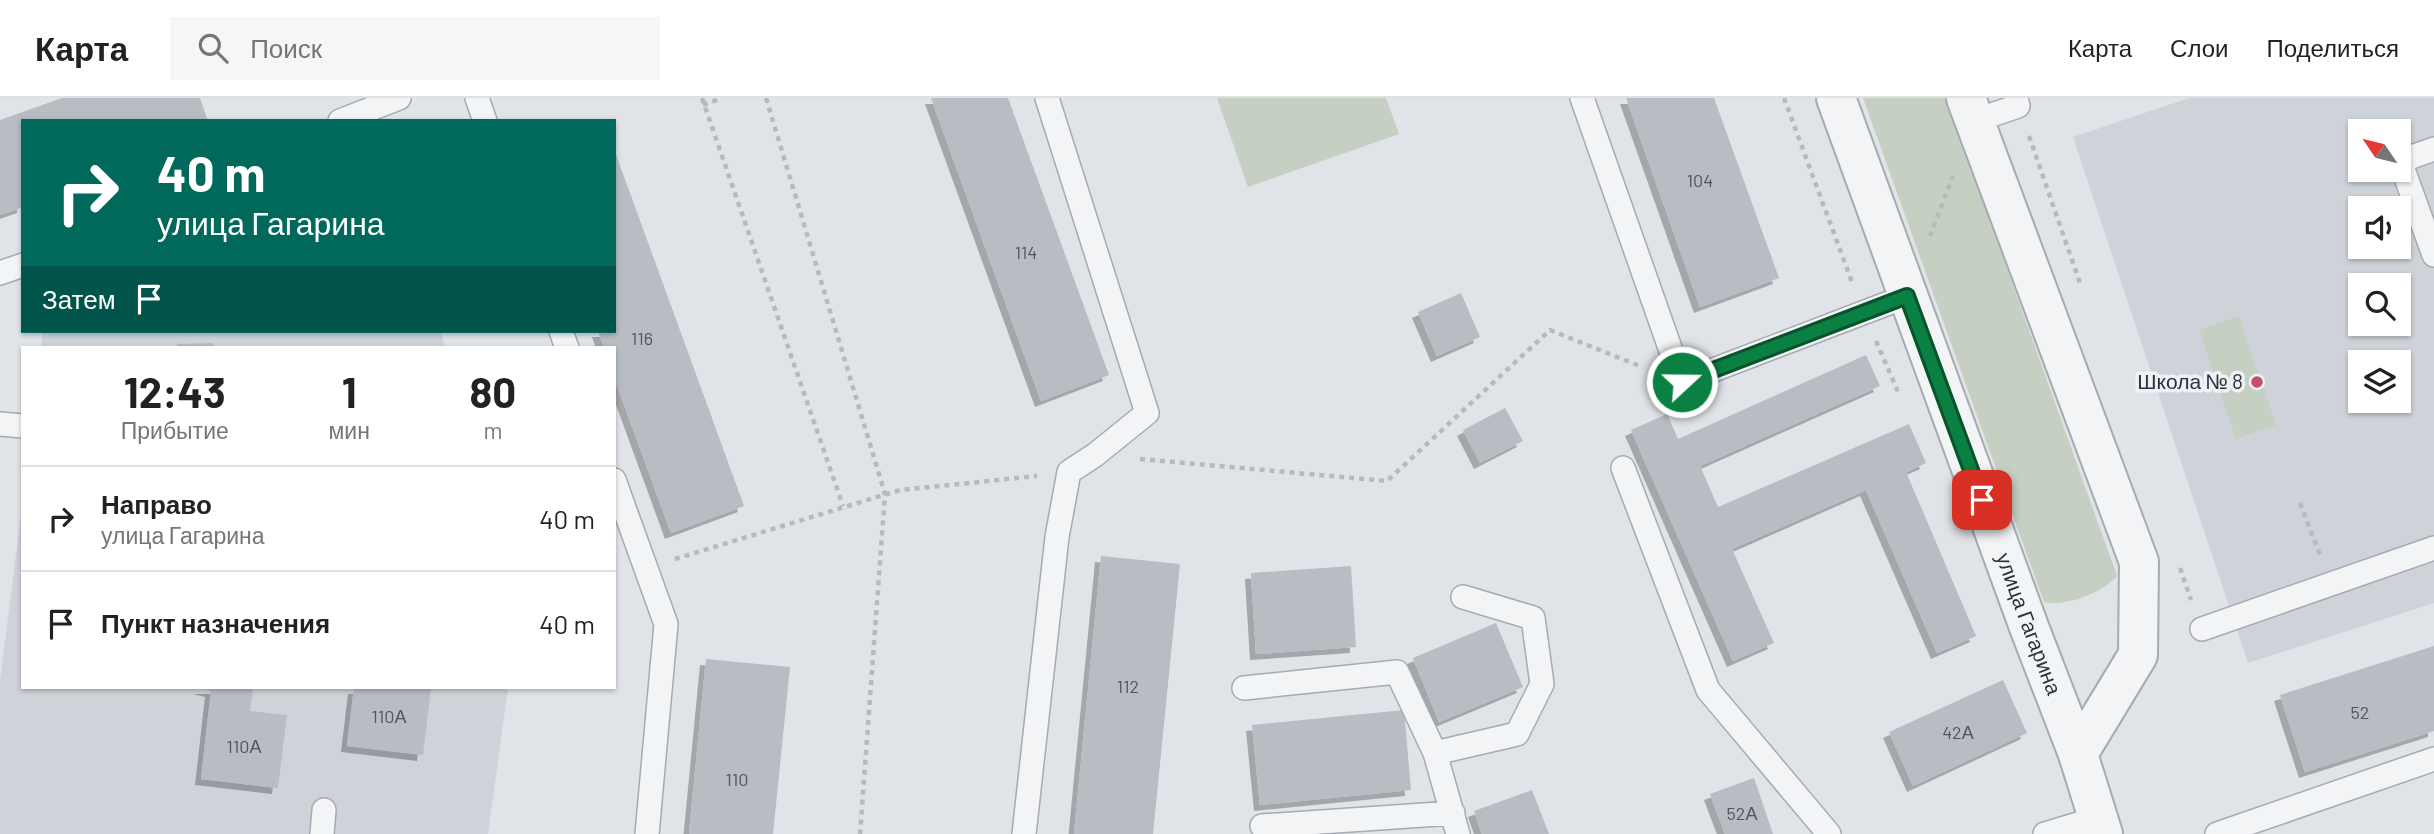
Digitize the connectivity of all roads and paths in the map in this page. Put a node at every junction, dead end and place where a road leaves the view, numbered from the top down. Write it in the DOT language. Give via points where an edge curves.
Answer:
graph roads {
  1 [pos="399,98"];
  2 [pos="477,98"];
  3 [pos="702,98"];
  4 [pos="722,98"];
  5 [pos="766,98"];
  6 [pos="1047,98"];
  7 [pos="1582,98"];
  8 [pos="1836,98"];
  9 [pos="2015,98"];
  10 [pos="703,105"];
  11 [pos="1970,110"];
  12 [pos="345,119"];
  13 [pos="484,119"];
  14 [pos="2434,149"];
  15 [pos="2434,256"];
  16 [pos="21,266"];
  17 [pos="0,273"];
  18 [pos="1907,296"];
  19 [pos="1682,382"];
  20 [pos="0,424"];
  21 [pos="21,426"];
  22 [pos="1095,454"];
  23 [pos="1623,468"];
  24 [pos="1069,472"];
  25 [pos="616,486"];
  26 [pos="885,494"];
  27 [pos="2300,503"];
  28 [pos="843,506"];
  29 [pos="2434,548"];
  30 [pos="646,569"];
  31 [pos="2331,584"];
  32 [pos="1463,597"];
  33 [pos="2202,629"];
  34 [pos="1244,688"];
  35 [pos="1435,753"];
  36 [pos="2078,754"];
  37 [pos="2434,759"];
  38 [pos="324,810"];
  39 [pos="1455,823"];
  40 [pos="1262,826"];
  41 [pos="2100,826"];
  42 [pos="322,834"];
  43 [pos="647,834"];
  44 [pos="860,834"];
  45 [pos="1024,834"];
  46 [pos="1829,834"];
  47 [pos="2045,834"];
  48 [pos="2217,834"];
  1 -- 12 [label="lane"];
  2 -- 13 [label="lane"];
  3 -- 10 [label="path"];
  4 -- 10 [label="path"];
  5 -- 26 [label="path"];
  6 -- 22 [label="lane" via="1147,413"];
  7 -- 19 [label="lane"];
  8 -- 18 [label="street, улица Гагарина"];
  9 -- 11 [label="lane" via="2018,106"];
  10 -- 28 [label="path"];
  11 -- 18 [label="path"];
  11 -- 36 [label="street" via="2139,562 2138,655"];
  14 -- 15 [label="lane" via="2400,161"];
  16 -- 17 [label="lane"];
  18 -- 19 [label="lane"];
  18 -- 36 [label="street, улица Гагарина"];
  19 -- 22 [label="path" via="1550,330 1387,481"];
  20 -- 21 [label="lane"];
  22 -- 24 [label="lane"];
  23 -- 46 [label="lane" via="1708,690"];
  24 -- 26 [label="path"];
  24 -- 45 [label="lane" via="1057,537"];
  25 -- 30 [label="lane"];
  26 -- 28 [label="path"];
  26 -- 44 [label="path"];
  27 -- 31 [label="path"];
  28 -- 30 [label="path"];
  29 -- 31 [label="lane"];
  30 -- 43 [label="lane" via="666,624"];
  31 -- 33 [label="lane"];
  32 -- 35 [label="lane" via="1533,618 1542,684 1517,734"];
  34 -- 35 [label="lane" via="1397,672"];
  35 -- 39 [label="lane"];
  36 -- 41 [label="street, улица Гагарина"];
  37 -- 48 [label="lane"];
  38 -- 42 [label="lane"];
  39 -- 40 [label="lane"];
  41 -- 47 [label="lane"];
}
